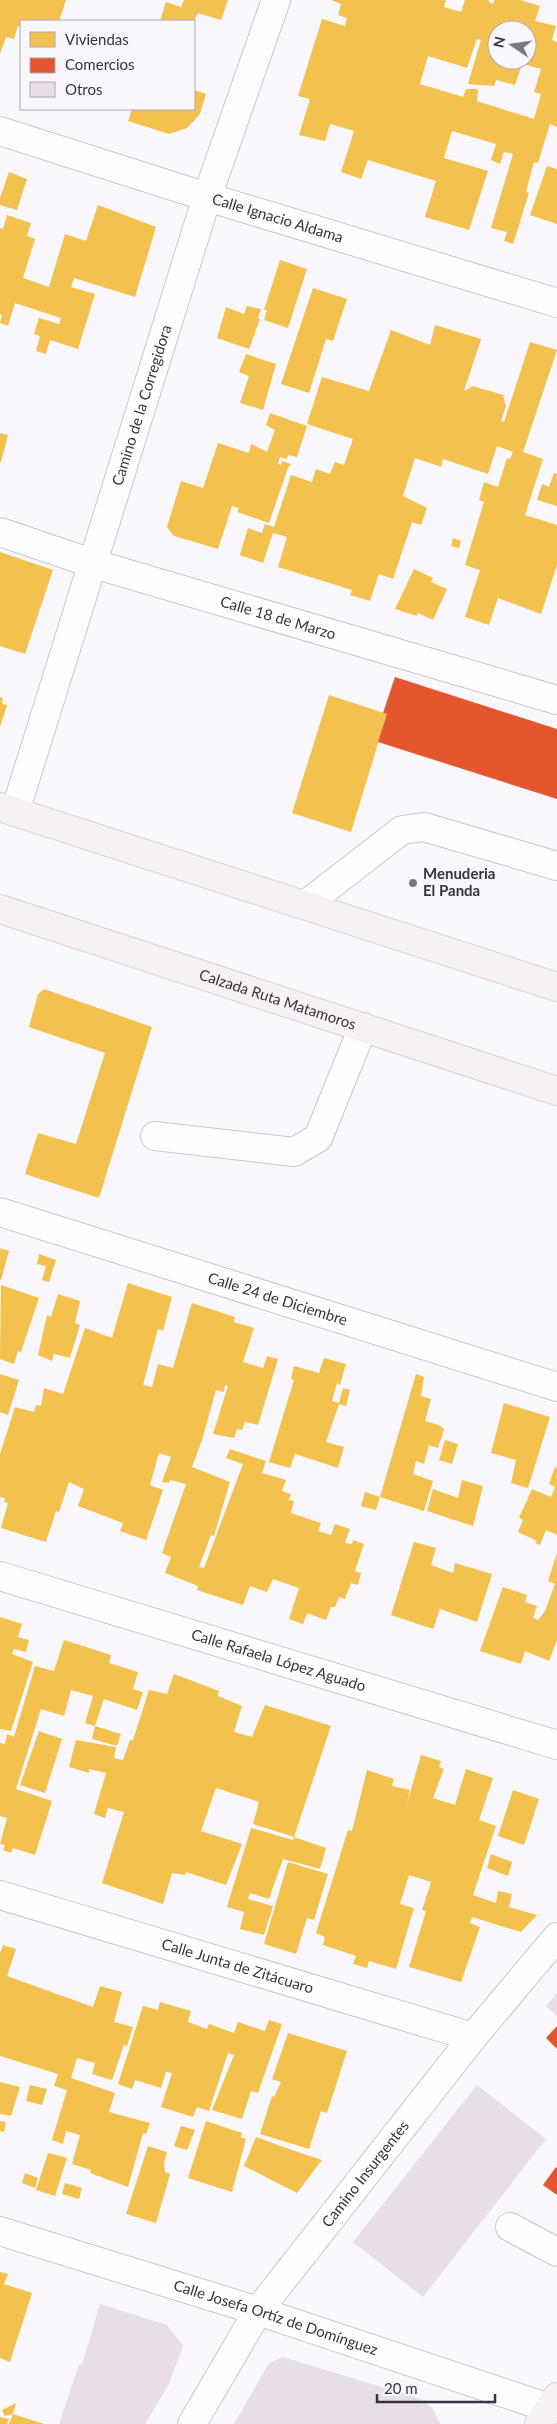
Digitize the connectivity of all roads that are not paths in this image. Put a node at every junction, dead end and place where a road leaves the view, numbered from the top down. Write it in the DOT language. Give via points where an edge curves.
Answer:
graph roads {
  1 [pos="276,0"];
  2 [pos="0,130"];
  3 [pos="206,197"];
  4 [pos="557,303"];
  5 [pos="0,532"];
  6 [pos="94,564"];
  7 [pos="557,700"];
  8 [pos="8,809"];
  9 [pos="557,866"];
  10 [pos="305,905"];
  11 [pos="0,909"];
  12 [pos="557,987"];
  13 [pos="363,1027"];
  14 [pos="557,1091"];
  15 [pos="155,1136"];
  16 [pos="0,1212"];
  17 [pos="557,1386"];
  18 [pos="0,1576"];
  19 [pos="557,1745"];
  20 [pos="0,1895"];
  21 [pos="557,1937"];
  22 [pos="473,2037"];
  23 [pos="510,2227"];
  24 [pos="0,2231"];
  25 [pos="557,2252"];
  26 [pos="258,2311"];
  27 [pos="549,2410"];
  28 [pos="192,2424"];
  1 -- 3 [label="street, Camino de la Corregidora"];
  2 -- 3 [label="street, Calle Ignacio Aldama"];
  3 -- 4 [label="street, Calle Ignacio Aldama"];
  3 -- 6 [label="street, Camino de la Corregidora"];
  5 -- 6 [label="street, Calle 18 de Marzo"];
  6 -- 7 [label="street, Calle 18 de Marzo"];
  6 -- 8 [label="street, Camino de la Corregidora"];
  8 -- 10 [label="main road"];
  9 -- 10 [label="street" via="424,827 402,830"];
  10 -- 12 [label="main road"];
  11 -- 13 [label="main road, Calzada Ruta Matamoros"];
  13 -- 14 [label="main road, Calzada Ruta Matamoros"];
  13 -- 15 [label="street" via="318,1138 294,1152"];
  16 -- 17 [label="street, Calle 24 de Diciembre"];
  18 -- 19 [label="street, Calle Rafaela López Aguado"];
  20 -- 22 [label="street, Calle Junta de Zitácuaro"];
  21 -- 22 [label="street, Camino Insurgentes"];
  22 -- 26 [label="street, Camino Insurgentes"];
  23 -- 25 [label="street"];
  24 -- 26 [label="street, Calle Josefa Ortíz de Domínguez"];
  26 -- 27 [label="street, Calle Josefa Ortíz de Domínguez"];
  26 -- 28 [label="street, Camino Insurgentes"];
}
